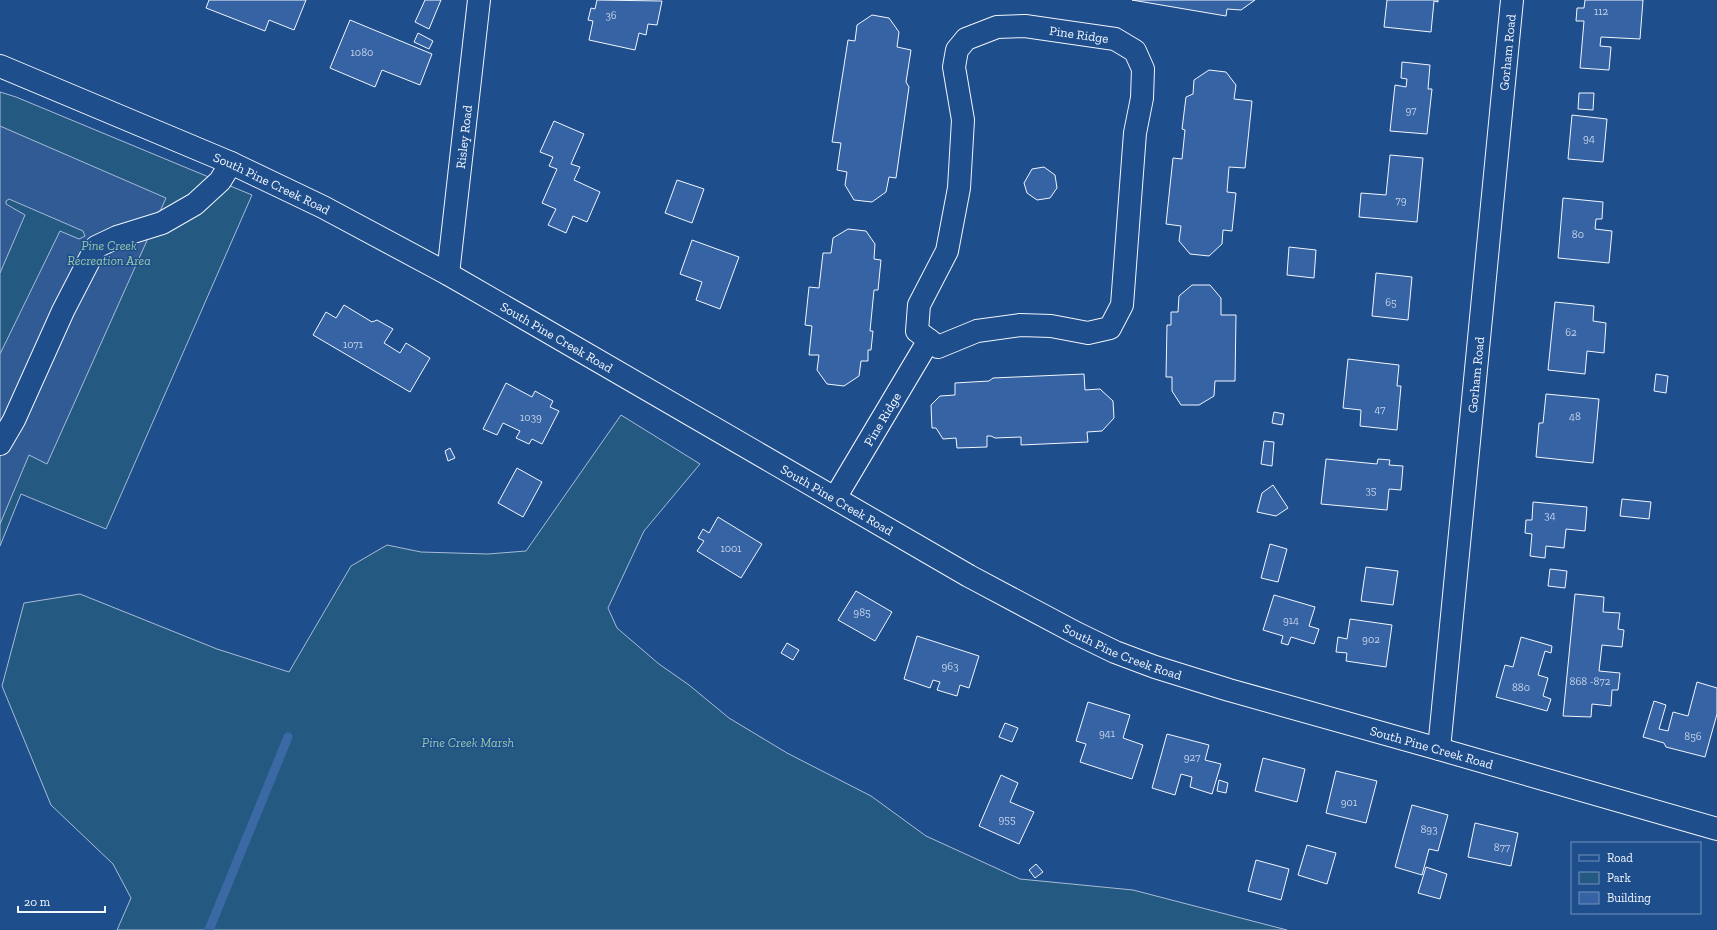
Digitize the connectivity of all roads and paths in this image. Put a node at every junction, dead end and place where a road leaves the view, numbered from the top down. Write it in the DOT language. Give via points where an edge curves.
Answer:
graph roads {
  1 [pos="479,0"];
  2 [pos="1512,0"];
  3 [pos="0,66"];
  4 [pos="231,164"];
  5 [pos="448,274"];
  6 [pos="929,340"];
  7 [pos="0,444"];
  8 [pos="835,498"];
  9 [pos="1439,748"];
  10 [pos="1717,829"];
  1 -- 5 [label="street, Risley Road"];
  2 -- 9 [label="street, Gorham Road"];
  3 -- 4 [label="street, South Pine Creek Road"];
  4 -- 5 [label="street, South Pine Creek Road" via="323,207"];
  4 -- 7 [label="street" via="220,181 195,204 162,223 117,237 96,247 63,311 14,420"];
  5 -- 8 [label="street, South Pine Creek Road"];
  6 -- 6 [label="street, Pine Ridge" via="917,331 919,305 947,250 959,188 963,120 954,67 957,50 966,39 997,28 1025,26 1115,39 1136,51 1143,69 1142,98 1135,134 1122,305 1110,328 1088,333 1051,326 1020,325 977,331 938,347"];
  6 -- 8 [label="street, Pine Ridge"];
  8 -- 9 [label="street, South Pine Creek Road" via="1035,613 1115,652 1229,690"];
  9 -- 10 [label="street, South Pine Creek Road"];
}
